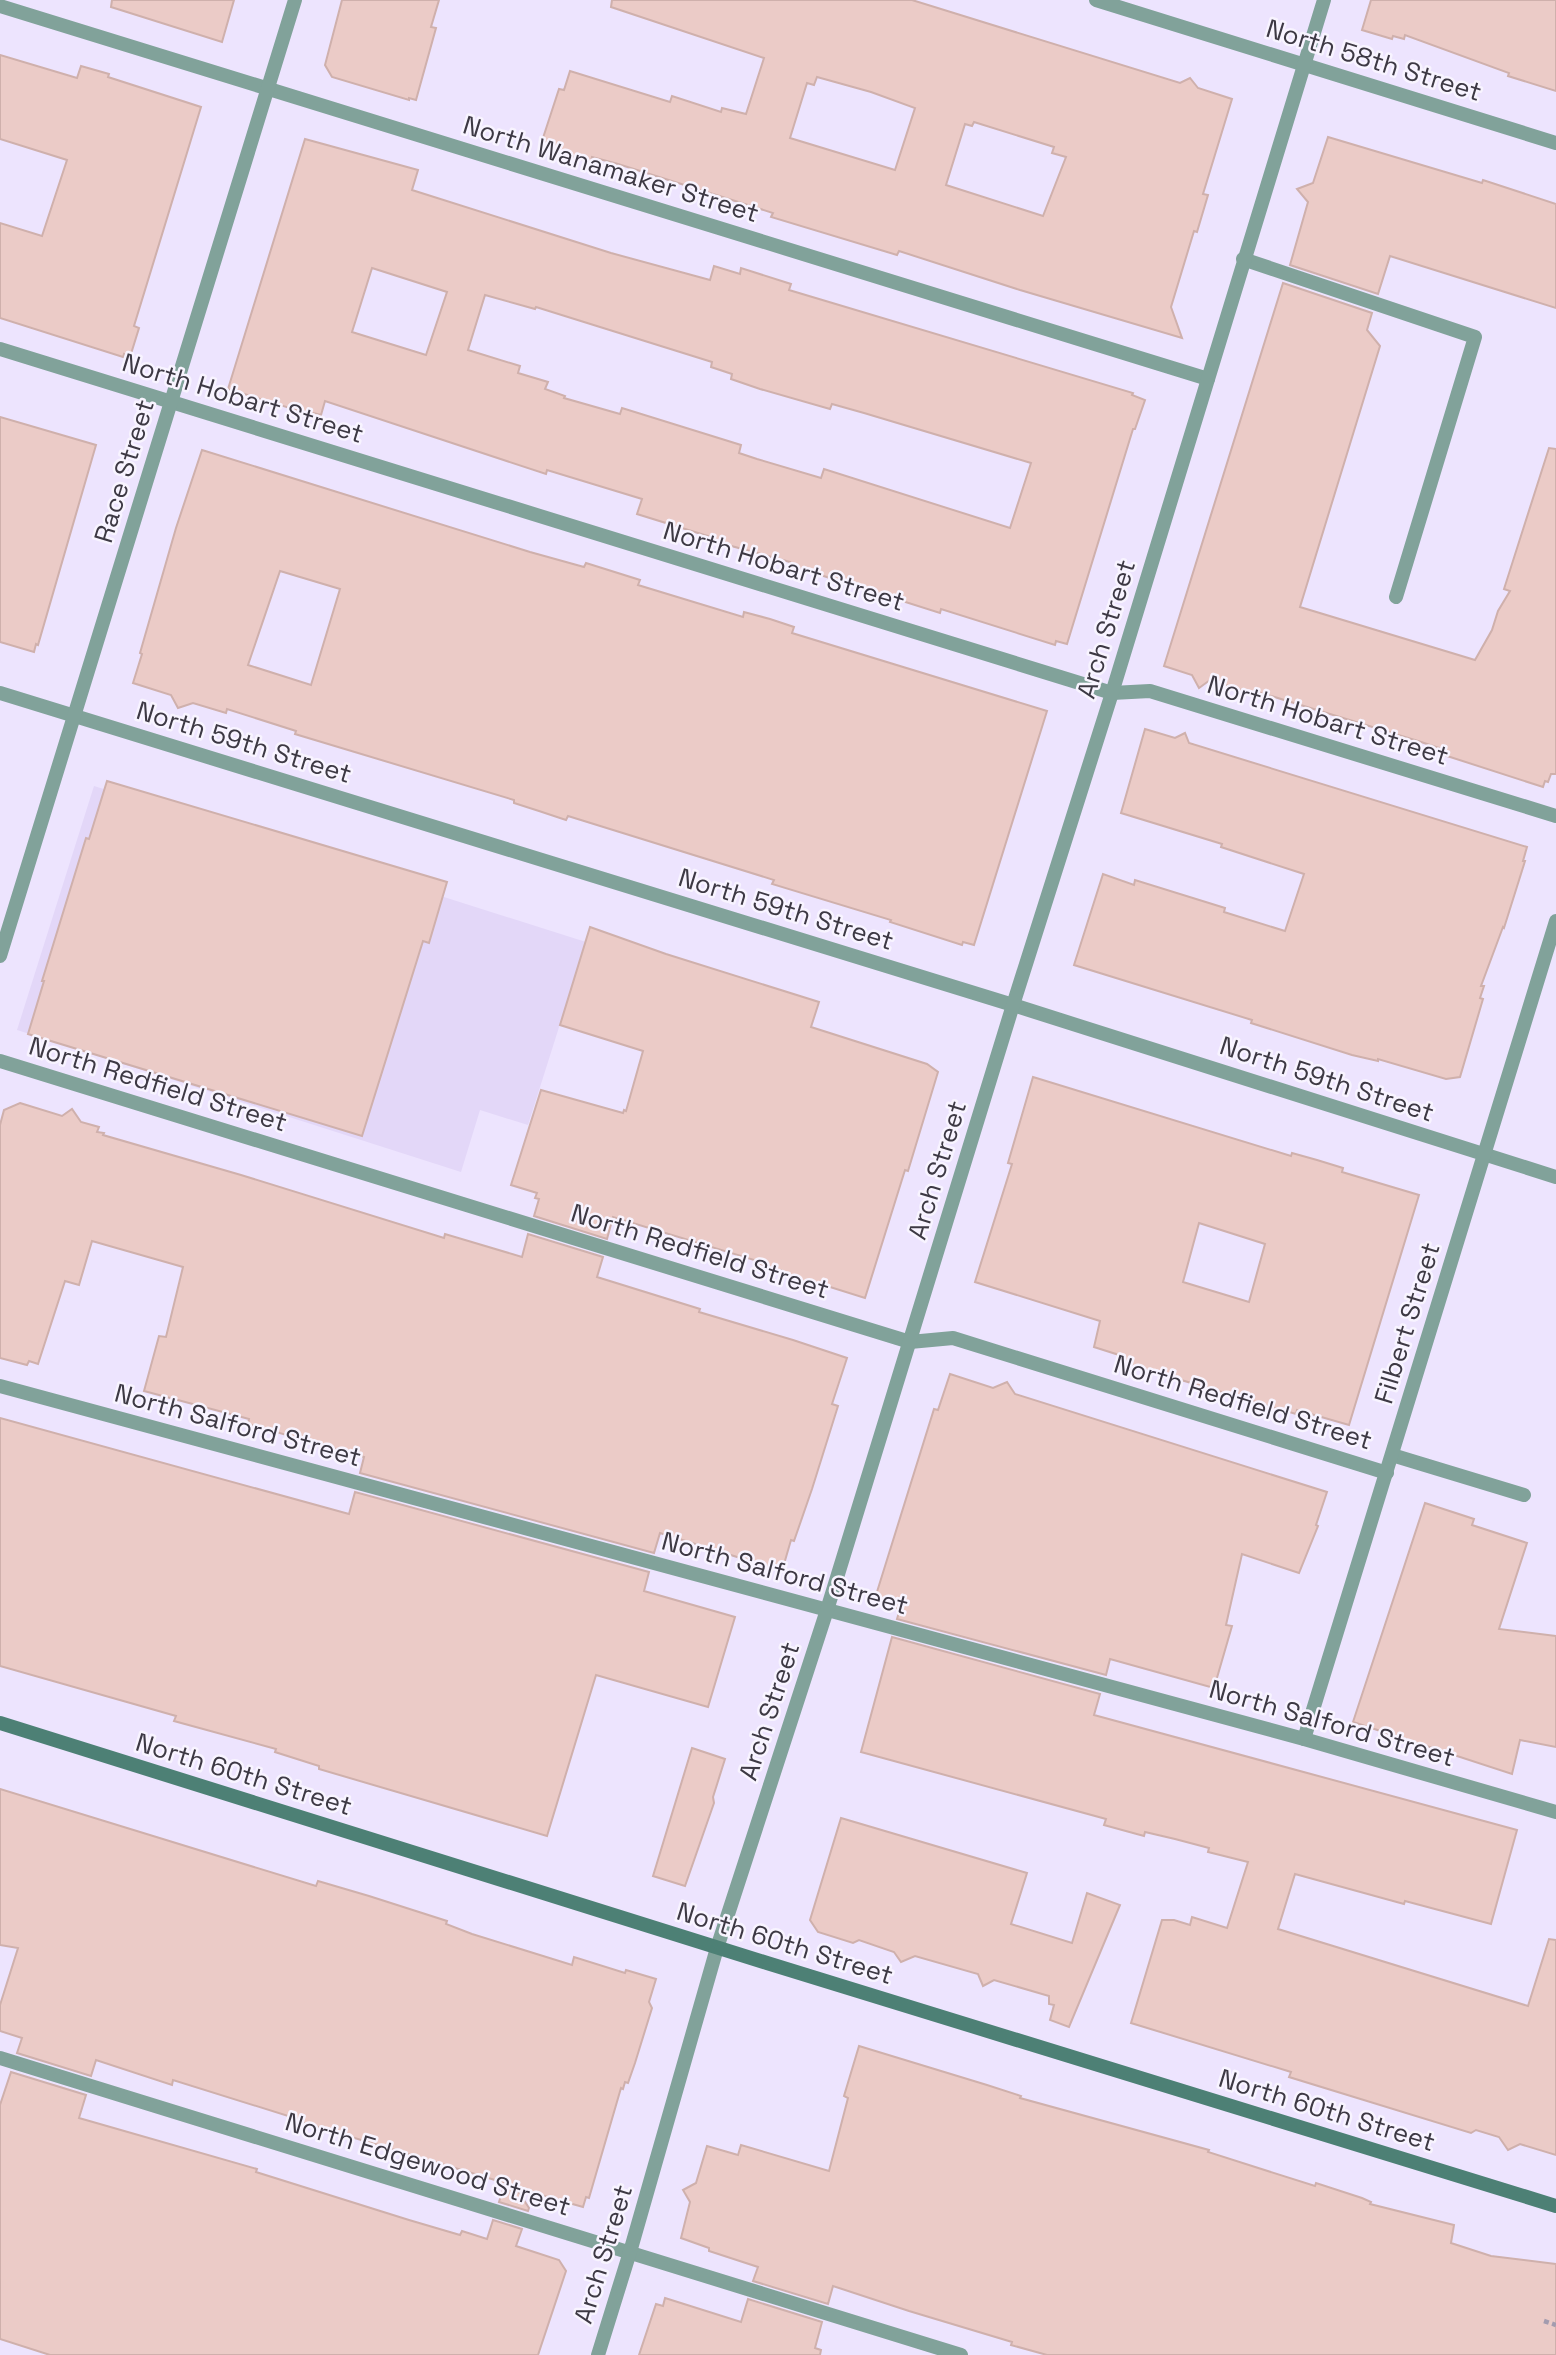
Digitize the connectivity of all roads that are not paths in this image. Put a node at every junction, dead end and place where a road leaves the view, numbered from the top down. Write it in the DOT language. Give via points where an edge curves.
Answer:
graph roads {
  1 [pos="295,0"];
  2 [pos="1096,0"];
  3 [pos="1324,0"];
  4 [pos="0,6"];
  5 [pos="1304,64"];
  6 [pos="267,89"];
  7 [pos="1556,143"];
  8 [pos="1243,259"];
  9 [pos="0,349"];
  10 [pos="1208,379"];
  11 [pos="171,401"];
  12 [pos="1396,597"];
  13 [pos="0,693"];
  14 [pos="1112,693"];
  15 [pos="74,715"];
  16 [pos="1556,816"];
  17 [pos="1556,921"];
  18 [pos="0,956"];
  19 [pos="1013,1005"];
  20 [pos="0,1061"];
  21 [pos="1484,1155"];
  22 [pos="1556,1177"];
  23 [pos="910,1342"];
  24 [pos="0,1386"];
  25 [pos="1392,1455"];
  26 [pos="1387,1473"];
  27 [pos="1524,1495"];
  28 [pos="827,1610"];
  29 [pos="0,1723"];
  30 [pos="1304,1740"];
  31 [pos="1556,1812"];
  32 [pos="717,1948"];
  33 [pos="0,2058"];
  34 [pos="1556,2206"];
  35 [pos="631,2252"];
  36 [pos="598,2355"];
  37 [pos="961,2355"];
  1 -- 6 [label="street, Race Street"];
  2 -- 5 [label="street, North 58th Street"];
  3 -- 5 [label="street, Arch Street"];
  4 -- 6 [label="street, North Wanamaker Street"];
  5 -- 7 [label="street, North 58th Street"];
  5 -- 8 [label="street, Arch Street"];
  6 -- 10 [label="street, North Wanamaker Street"];
  6 -- 11 [label="street, Race Street"];
  8 -- 10 [label="street, Arch Street"];
  8 -- 12 [label="street" via="1475,337"];
  9 -- 11 [label="street, North Hobart Street"];
  10 -- 14 [label="street, Arch Street"];
  11 -- 14 [label="street, North Hobart Street"];
  11 -- 15 [label="street, Race Street"];
  13 -- 15 [label="street, North 59th Street"];
  14 -- 16 [label="street, North Hobart Street" via="1150,691"];
  14 -- 19 [label="street, Arch Street"];
  15 -- 18 [label="street, Race Street"];
  15 -- 19 [label="street, North 59th Street"];
  17 -- 21 [label="street, Filbert Street"];
  19 -- 21 [label="street, North 59th Street"];
  19 -- 23 [label="street, Arch Street"];
  20 -- 23 [label="street, North Redfield Street"];
  21 -- 22 [label="street, North 59th Street"];
  21 -- 25 [label="street, Filbert Street"];
  23 -- 26 [label="street, North Redfield Street" via="953,1338"];
  23 -- 28 [label="street, Arch Street"];
  24 -- 28 [label="street, North Salford Street"];
  25 -- 26 [label="street, Filbert Street"];
  25 -- 27 [label="street"];
  26 -- 30 [label="street, Filbert Street"];
  28 -- 30 [label="street, North Salford Street"];
  28 -- 32 [label="street, Arch Street"];
  29 -- 32 [label="street, North 60th Street"];
  30 -- 31 [label="street, North Salford Street"];
  32 -- 34 [label="street, North 60th Street"];
  32 -- 35 [label="street, Arch Street"];
  33 -- 35 [label="street, North Edgewood Street"];
  35 -- 36 [label="street, Arch Street"];
  35 -- 37 [label="street, North Edgewood Street"];
}
